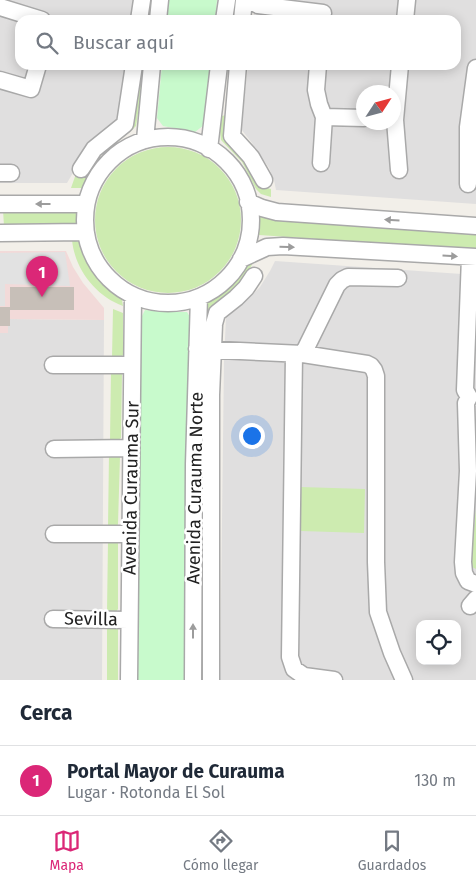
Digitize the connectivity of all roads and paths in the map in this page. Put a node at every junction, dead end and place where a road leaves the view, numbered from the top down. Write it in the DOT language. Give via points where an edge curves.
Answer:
graph roads {
  1 [pos="142,0"];
  2 [pos="160,0"];
  3 [pos="227,0"];
  4 [pos="407,0"];
  5 [pos="250,1"];
  6 [pos="0,7"];
  7 [pos="324,11"];
  8 [pos="26,15"];
  9 [pos="140,15"];
  10 [pos="158,15"];
  11 [pos="225,15"];
  12 [pos="244,15"];
  13 [pos="406,15"];
  14 [pos="476,68"];
  15 [pos="36,70"];
  16 [pos="133,70"];
  17 [pos="218,70"];
  18 [pos="237,70"];
  19 [pos="318,70"];
  20 [pos="399,70"];
  21 [pos="152,71"];
  22 [pos="0,80"];
  23 [pos="398,85"];
  24 [pos="0,89"];
  25 [pos="30,89"];
  26 [pos="474,100"];
  27 [pos="214,106"];
  28 [pos="233,109"];
  29 [pos="324,117"];
  30 [pos="356,118"];
  31 [pos="395,130"];
  32 [pos="145,140"];
  33 [pos="209,149"];
  34 [pos="321,162"];
  35 [pos="81,169"];
  36 [pos="398,170"];
  37 [pos="264,180"];
  38 [pos="468,184"];
  39 [pos="248,202"];
  40 [pos="0,204"];
  41 [pos="86,204"];
  42 [pos="476,226"];
  43 [pos="0,232"];
  44 [pos="85,232"];
  45 [pos="473,257"];
  46 [pos="241,259"];
  47 [pos="254,276"];
  48 [pos="398,278"];
  49 [pos="133,296"];
  50 [pos="199,296"];
  51 [pos="205,349"];
  52 [pos="299,354"];
  53 [pos="53,365"];
  54 [pos="132,365"];
  55 [pos="472,395"];
  56 [pos="131,448"];
  57 [pos="54,449"];
  58 [pos="472,472"];
  59 [pos="54,534"];
  60 [pos="130,534"];
  61 [pos="476,584"];
  62 [pos="53,619"];
  63 [pos="129,620"];
  64 [pos="211,650"];
  65 [pos="193,676"];
  66 [pos="128,680"];
  67 [pos="211,680"];
  68 [pos="334,680"];
  69 [pos="404,680"];
  1 -- 9 [label="street"];
  2 -- 10 [label="street"];
  3 -- 11 [label="street"];
  4 -- 13 [label="street"];
  5 -- 7 [label="street" via="258,5"];
  5 -- 12 [label="street"];
  6 -- 8 [label="street"];
  14 -- 26 [label="street"];
  15 -- 25 [label="street"];
  16 -- 35 [label="street" via="125,124 94,148"];
  17 -- 27 [label="street"];
  18 -- 28 [label="street"];
  19 -- 29 [label="street" via="316,90"];
  20 -- 23 [label="street"];
  21 -- 32 [label="street"];
  22 -- 25 [label="street"];
  24 -- 25 [label="street"];
  26 -- 38 [label="street" via="468,127"];
  27 -- 28 [label="street"];
  27 -- 33 [label="street"];
  28 -- 37 [label="street" via="232,136 251,157"];
  29 -- 30 [label="street"];
  29 -- 34 [label="street"];
  31 -- 36 [label="street"];
  32 -- 33 [label="street" via="180,138"];
  32 -- 41 [label="street" via="114,157 101,170"];
  33 -- 39 [label="street" via="234,171"];
  42 -- 39 [label="street, one-way" via="277,212"];
  39 -- 46 [label="street" via="250,231"];
  41 -- 40 [label="street, one-way"];
  41 -- 44 [label="street"];
  43 -- 44 [label="street"];
  44 -- 49 [label="street" via="94,258 110,280"];
  46 -- 45 [label="street, one-way" via="267,247 283,246"];
  45 -- 55 [label="street" via="465,390"];
  46 -- 50 [label="street" via="222,283"];
  47 -- 51 [label="street" via="236,298 217,313"];
  48 -- 52 [label="street" via="348,277 342,280"];
  49 -- 50 [label="street" via="175,303"];
  49 -- 54 [label="street, Avenida Curauma Sur"];
  50 -- 51 [label="street, Avenida Curauma Norte"];
  51 -- 52 [label="street"];
  51 -- 64 [label="street"];
  65 -- 51 [label="street, Avenida Curauma Norte, one-way" via="194,464"];
  52 -- 68 [label="street" via="290,657 294,669 304,676"];
  52 -- 69 [label="street" via="367,364 372,366 376,376 378,612"];
  53 -- 54 [label="street"];
  54 -- 56 [label="street, Avenida Curauma Sur"];
  55 -- 58 [label="street" via="466,403"];
  56 -- 57 [label="street"];
  56 -- 60 [label="street, Avenida Curauma Sur"];
  58 -- 61 [label="street" via="464,573 468,581"];
  59 -- 60 [label="street"];
  60 -- 63 [label="street, Avenida Curauma Sur"];
  62 -- 63 [label="street, Sevilla"];
  63 -- 66 [label="street, Avenida Curauma Sur"];
  64 -- 65 [label="street"];
  64 -- 67 [label="street"];
}
